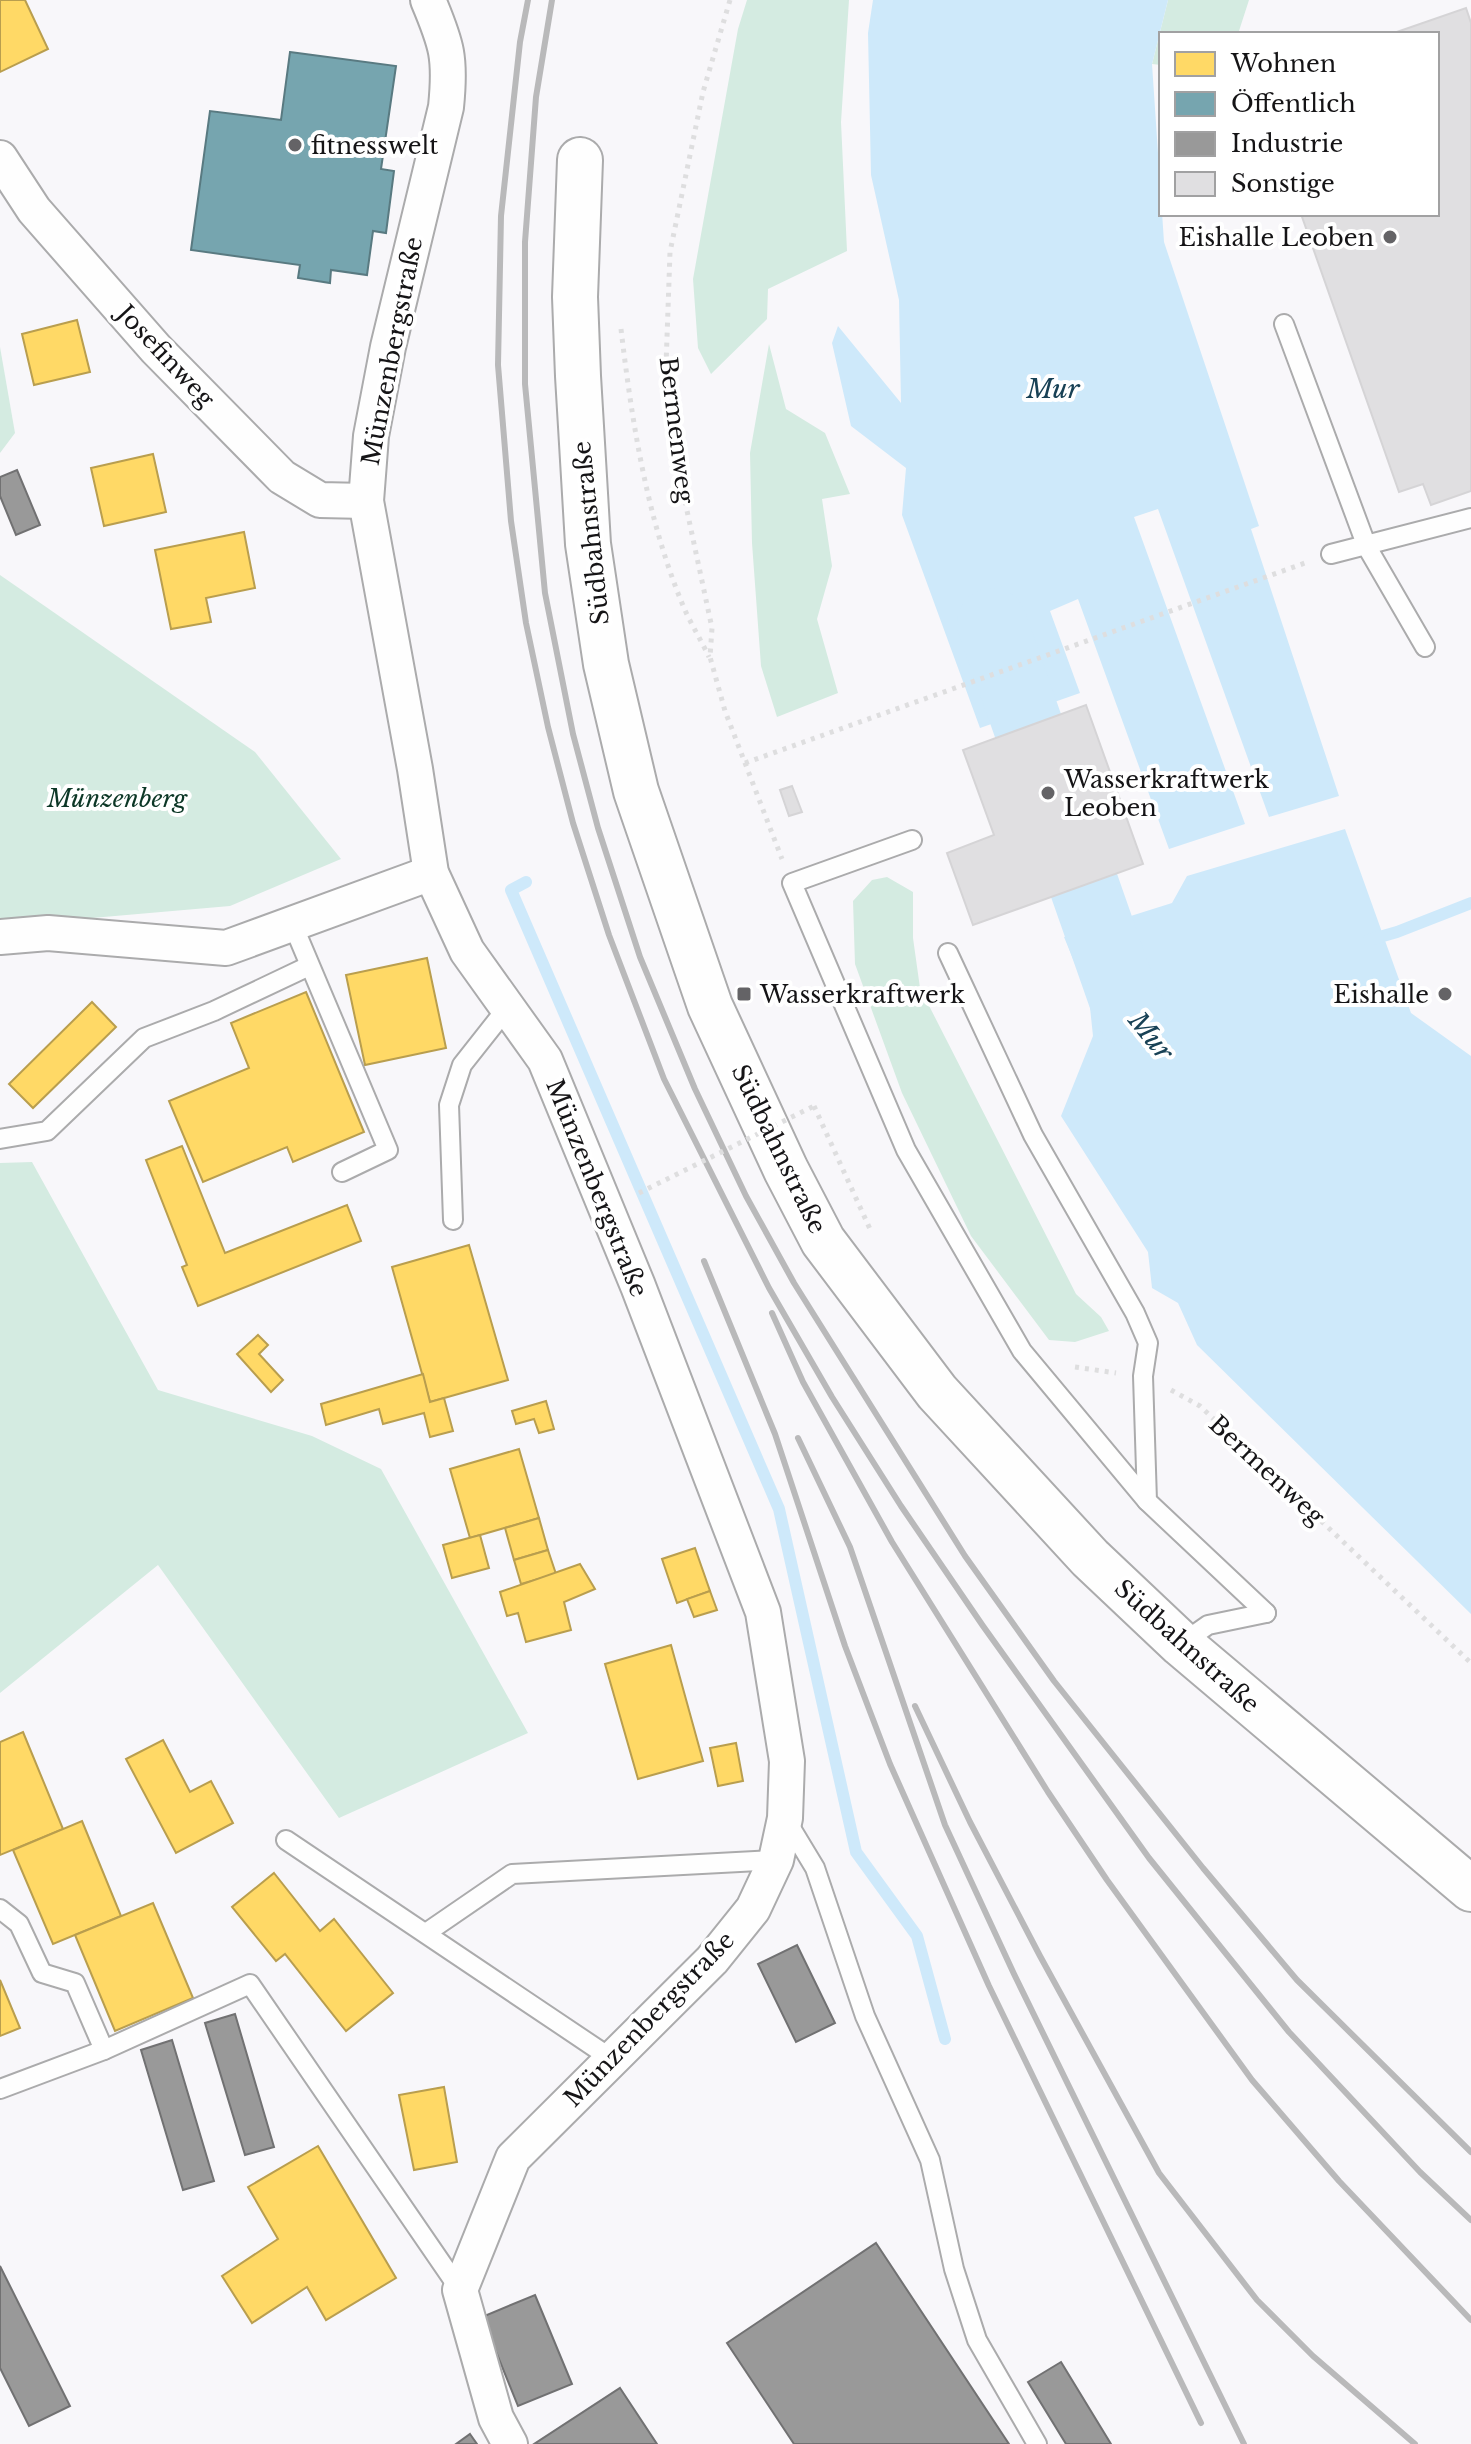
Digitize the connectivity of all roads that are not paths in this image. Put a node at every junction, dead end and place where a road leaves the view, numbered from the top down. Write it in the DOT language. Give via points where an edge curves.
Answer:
graph roads {
  1 [pos="428,0"];
  2 [pos="0,158"];
  3 [pos="580,160"];
  4 [pos="1284,324"];
  5 [pos="366,501"];
  6 [pos="1471,518"];
  7 [pos="1367,547"];
  8 [pos="1331,554"];
  9 [pos="1425,647"];
  10 [pos="912,840"];
  11 [pos="431,873"];
  12 [pos="293,925"];
  13 [pos="0,937"];
  14 [pos="948,953"];
  15 [pos="309,966"];
  16 [pos="507,1008"];
  17 [pos="0,1139"];
  18 [pos="342,1172"];
  19 [pos="453,1220"];
  20 [pos="1147,1501"];
  21 [pos="1181,1644"];
  22 [pos="785,1818"];
  23 [pos="286,1840"];
  24 [pos="776,1860"];
  25 [pos="1471,1889"];
  26 [pos="0,1909"];
  27 [pos="426,1933"];
  28 [pos="104,2050"];
  29 [pos="612,2059"];
  30 [pos="0,2089"];
  31 [pos="460,2290"];
  32 [pos="510,2444"];
  33 [pos="1037,2444"];
  1 -- 5 [label="street, Münzenbergstraße" via="446,43 446,107 385,362"];
  2 -- 5 [label="street, Josefinweg" via="34,210 156,349 282,477 320,500"];
  3 -- 21 [label="main road, Südbahnstraße" via="578,376 588,544 603,649 636,791 710,1006 786,1170 823,1241 851,1279 937,1392 1090,1558"];
  4 -- 7 [label="lane"];
  5 -- 11 [label="street, Münzenbergstraße"];
  6 -- 7 [label="lane"];
  7 -- 8 [label="lane"];
  7 -- 9 [label="lane"];
  10 -- 20 [label="lane" via="792,883 906,1150 1022,1351"];
  11 -- 12 [label="street"];
  11 -- 16 [label="street, Münzenbergstraße" via="467,951"];
  12 -- 13 [label="street" via="226,948 48,933"];
  12 -- 15 [label="lane"];
  14 -- 20 [label="lane" via="1033,1135 1148,1343 1143,1376"];
  15 -- 17 [label="lane" via="144,1038 47,1131"];
  15 -- 18 [label="lane" via="388,1150"];
  16 -- 19 [label="lane" via="462,1065 449,1105"];
  16 -- 22 [label="street, Münzenbergstraße" via="545,1060 763,1612 787,1761"];
  20 -- 21 [label="lane" via="1266,1613 1208,1625"];
  21 -- 25 [label="main road, Südbahnstraße"];
  22 -- 24 [label="street, Münzenbergstraße"];
  22 -- 33 [label="lane" via="815,1868 865,2016 930,2160 954,2269 977,2340"];
  23 -- 27 [label="lane"];
  24 -- 27 [label="lane" via="512,1874"];
  24 -- 29 [label="street, Münzenbergstraße" via="753,1909 712,1960"];
  26 -- 28 [label="lane" via="19,1924 42,1973 75,1983"];
  27 -- 29 [label="lane"];
  28 -- 30 [label="lane"];
  28 -- 31 [label="lane" via="250,1984"];
  29 -- 31 [label="street, Münzenbergstraße" via="513,2158"];
  31 -- 32 [label="street" via="496,2418"];
}
